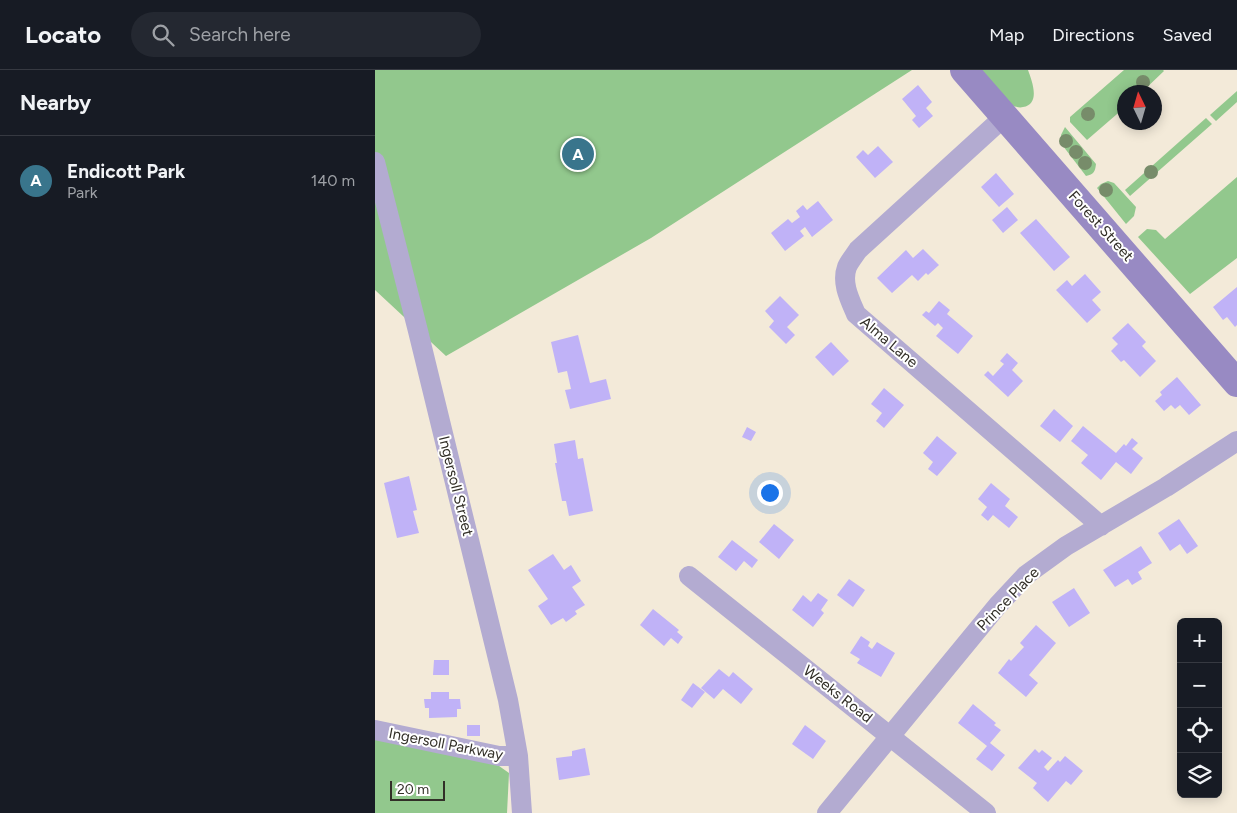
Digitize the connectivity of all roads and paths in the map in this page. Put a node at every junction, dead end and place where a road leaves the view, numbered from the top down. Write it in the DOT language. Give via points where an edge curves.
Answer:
graph roads {
  1 [pos="964,70"];
  2 [pos="1004,117"];
  3 [pos="375,162"];
  4 [pos="1237,383"];
  5 [pos="1237,441"];
  6 [pos="1101,526"];
  7 [pos="689,576"];
  8 [pos="375,730"];
  9 [pos="891,736"];
  10 [pos="518,756"];
  11 [pos="522,813"];
  12 [pos="827,813"];
  13 [pos="986,813"];
  1 -- 2 [label="street, Forest Street"];
  2 -- 4 [label="street, Forest Street"];
  2 -- 6 [label="street, Alma Lane" via="858,250 847,268 845,281 856,314"];
  3 -- 10 [label="street, Ingersoll Street" via="508,700"];
  5 -- 6 [label="street, Prince Place"];
  6 -- 9 [label="street, Prince Place" via="1026,575"];
  7 -- 9 [label="street, Weeks Road"];
  8 -- 10 [label="street, Ingersoll Parkway" via="499,756"];
  9 -- 12 [label="street, Prince Place"];
  9 -- 13 [label="street, Weeks Road"];
  10 -- 11 [label="street, Ingersoll Street"];
}
